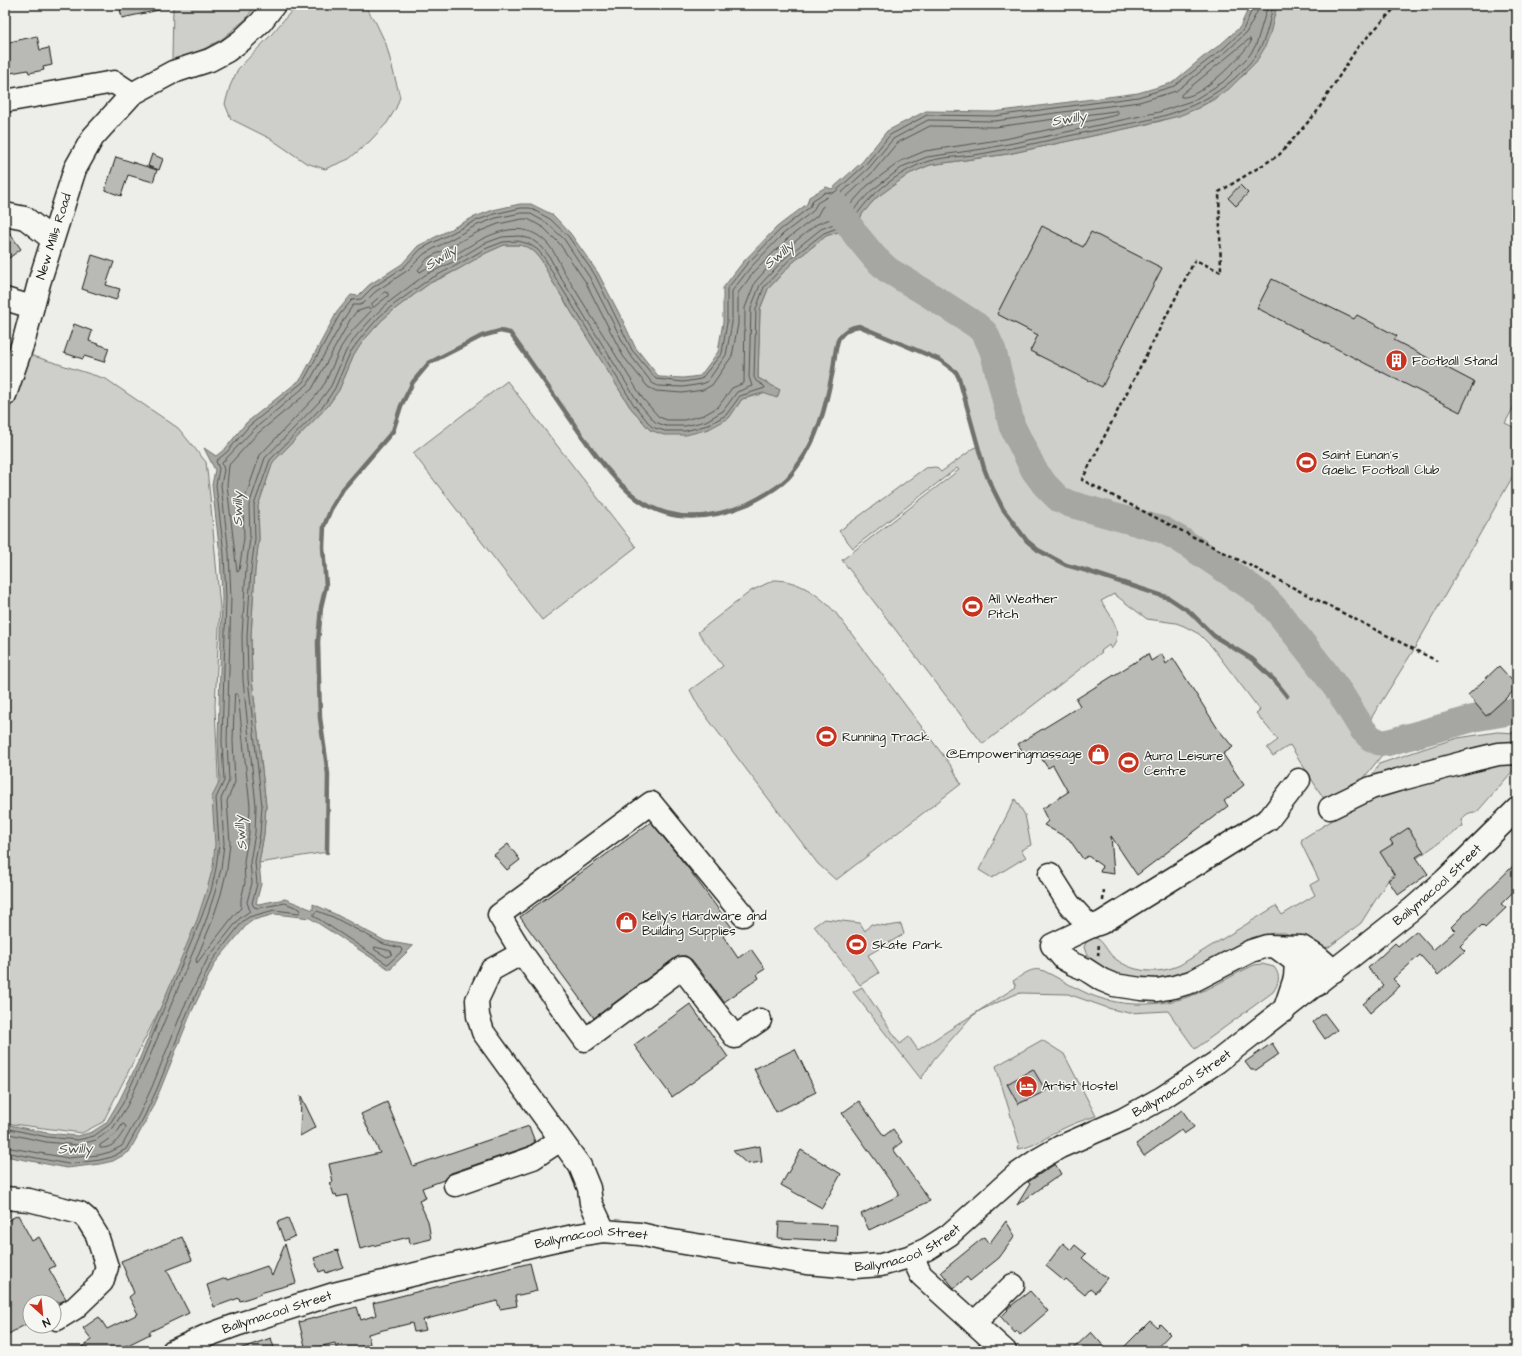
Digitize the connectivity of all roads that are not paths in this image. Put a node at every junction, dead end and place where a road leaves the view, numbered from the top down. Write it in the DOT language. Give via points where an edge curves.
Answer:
graph roads {
  1 [pos="274,5"];
  2 [pos="132,94"];
  3 [pos="5,101"];
  4 [pos="5,214"];
  5 [pos="52,239"];
  6 [pos="5,299"];
  7 [pos="32,307"];
  8 [pos="5,395"];
  9 [pos="1517,753"];
  10 [pos="1298,780"];
  11 [pos="1330,808"];
  12 [pos="1516,811"];
  13 [pos="1050,874"];
  14 [pos="743,915"];
  15 [pos="1090,927"];
  16 [pos="1276,947"];
  17 [pos="522,953"];
  18 [pos="1296,962"];
  19 [pos="1334,971"];
  20 [pos="1317,985"];
  21 [pos="1284,1011"];
  22 [pos="760,1020"];
  23 [pos="560,1140"];
  24 [pos="454,1185"];
  25 [pos="5,1198"];
  26 [pos="604,1231"];
  27 [pos="912,1256"];
  28 [pos="1013,1285"];
  29 [pos="62,1316"];
  30 [pos="974,1323"];
  31 [pos="173,1351"];
  32 [pos="1005,1351"];
  1 -- 2 [label="main road, New Mills Road" via="242,40 210,60 173,72"];
  2 -- 3 [label="main road" via="114,82"];
  2 -- 5 [label="main road, New Mills Road" via="93,137 75,169"];
  4 -- 5 [label="main road" via="25,218"];
  5 -- 7 [label="main road, New Mills Road"];
  6 -- 7 [label="main road"];
  7 -- 8 [label="main road, New Mills Road" via="24,340"];
  9 -- 11 [label="main road" via="1498,754 1398,780 1371,788"];
  10 -- 15 [label="main road" via="1269,819 1101,923"];
  12 -- 19 [label="main road, Ballymacool Street" via="1412,910"];
  13 -- 15 [label="main road" via="1069,904"];
  14 -- 17 [label="main road" via="651,803 499,915"];
  15 -- 16 [label="main road" via="1061,941 1064,959 1114,985 1141,990 1157,990 1191,982 1260,947"];
  16 -- 18 [label="main road"];
  16 -- 19 [label="main road" via="1302,947"];
  17 -- 22 [label="main road" via="584,1040 682,968 735,1037"];
  17 -- 23 [label="main road" via="492,970 477,1000 478,1016 482,1032"];
  18 -- 20 [label="main road"];
  18 -- 21 [label="main road" via="1295,978"];
  19 -- 20 [label="main road, Ballymacool Street"];
  20 -- 21 [label="main road, Ballymacool Street"];
  21 -- 27 [label="main road, Ballymacool Street" via="1217,1062 1166,1096 1124,1119 1060,1147 1016,1174 949,1235"];
  23 -- 24 [label="main road" via="533,1158"];
  23 -- 26 [label="main road" via="580,1166 589,1188 591,1203"];
  25 -- 29 [label="main road" via="29,1200 80,1213 97,1235 107,1267 102,1282 75,1308"];
  26 -- 27 [label="main road, Ballymacool Street" via="640,1234 782,1259 854,1267 881,1265"];
  26 -- 31 [label="main road, Ballymacool Street" via="334,1294 233,1326"];
  27 -- 30 [label="main road" via="921,1275"];
  28 -- 30 [label="main road"];
  30 -- 32 [label="main road"];
}
